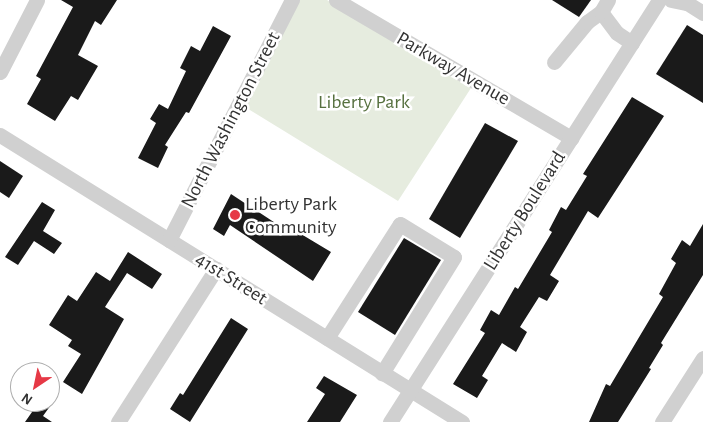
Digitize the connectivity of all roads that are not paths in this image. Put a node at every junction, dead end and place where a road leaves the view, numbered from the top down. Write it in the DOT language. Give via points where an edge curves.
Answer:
graph roads {
  1 [pos="37,0"];
  2 [pos="292,0"];
  3 [pos="659,0"];
  4 [pos="671,0"];
  5 [pos="341,1"];
  6 [pos="605,6"];
  7 [pos="702,11"];
  8 [pos="632,43"];
  9 [pos="554,62"];
  10 [pos="0,72"];
  11 [pos="0,135"];
  12 [pos="571,138"];
  13 [pos="169,240"];
  14 [pos="216,269"];
  15 [pos="327,338"];
  16 [pos="703,358"];
  17 [pos="382,373"];
  18 [pos="410,390"];
  19 [pos="118,422"];
  20 [pos="390,422"];
  21 [pos="462,422"];
  22 [pos="662,422"];
  1 -- 10 [label="street"];
  2 -- 13 [label="street, North Washington Street"];
  3 -- 8 [label="street, Liberty Boulevard"];
  4 -- 7 [label="street" via="687,3"];
  5 -- 12 [label="street, Parkway Avenue"];
  6 -- 8 [label="street" via="617,33"];
  6 -- 9 [label="street" via="586,22"];
  8 -- 12 [label="street, Liberty Boulevard"];
  11 -- 13 [label="street, 41st Street"];
  12 -- 18 [label="street, Liberty Boulevard"];
  13 -- 14 [label="street, 41st Street"];
  14 -- 15 [label="street, 41st Street"];
  14 -- 19 [label="street"];
  15 -- 17 [label="street, 41st Street"];
  15 -- 17 [label="street" via="400,224 454,257"];
  16 -- 22 [label="street"];
  17 -- 18 [label="street, 41st Street"];
  18 -- 20 [label="street, Liberty Boulevard"];
  18 -- 21 [label="street, 41st Street"];
}
